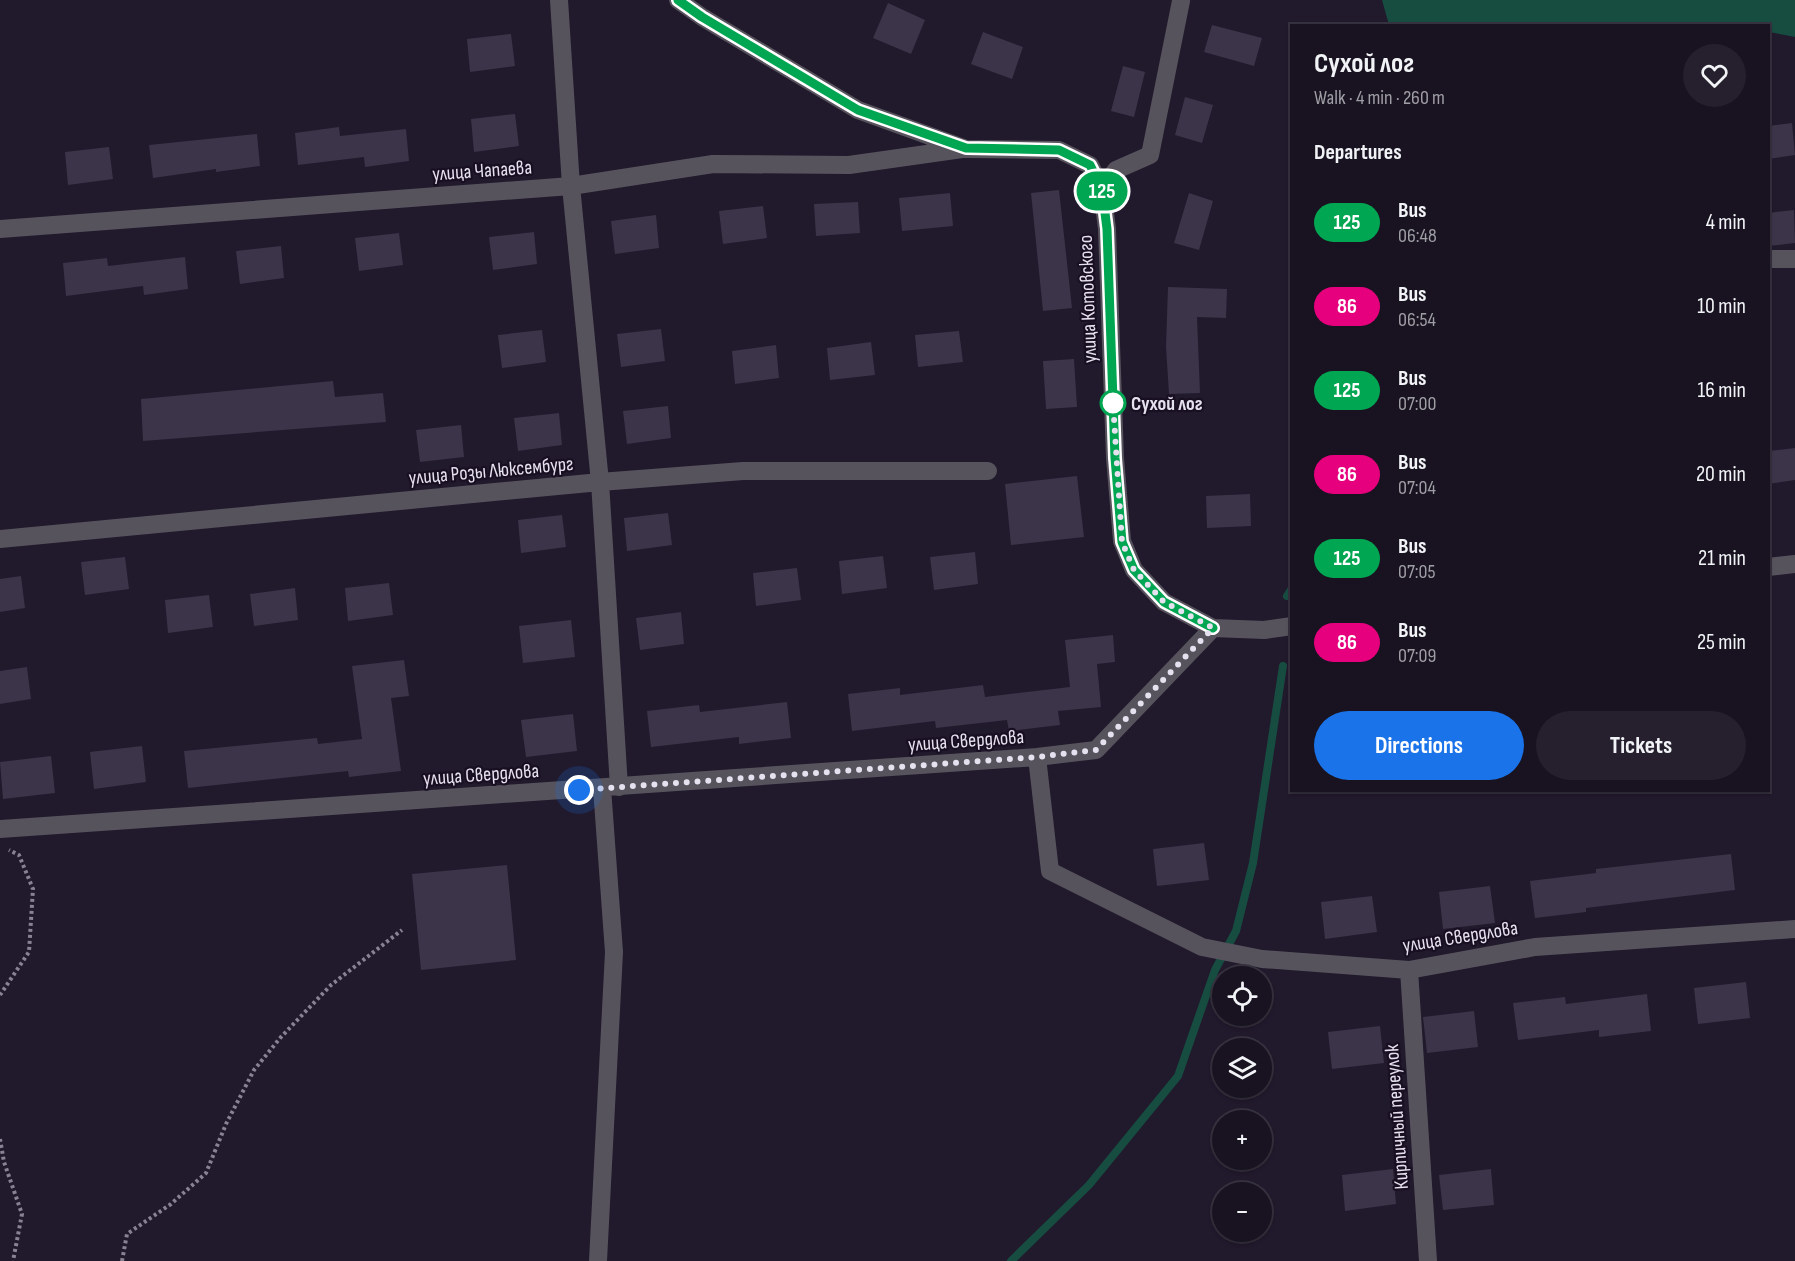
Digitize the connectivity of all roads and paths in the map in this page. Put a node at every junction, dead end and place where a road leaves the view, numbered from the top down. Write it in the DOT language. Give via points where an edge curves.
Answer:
graph roads {
  1 [pos="559,0"];
  2 [pos="678,0"];
  3 [pos="1181,1"];
  4 [pos="966,148"];
  5 [pos="571,186"];
  6 [pos="1102,189"];
  7 [pos="0,229"];
  8 [pos="1770,259"];
  9 [pos="1795,259"];
  10 [pos="988,471"];
  11 [pos="600,482"];
  12 [pos="0,539"];
  13 [pos="1795,564"];
  14 [pos="1770,567"];
  15 [pos="1290,626"];
  16 [pos="1213,628"];
  17 [pos="1037,757"];
  18 [pos="611,788"];
  19 [pos="0,829"];
  20 [pos="0,846"];
  21 [pos="1795,929"];
  22 [pos="402,930"];
  23 [pos="1409,970"];
  24 [pos="0,995"];
  25 [pos="0,1139"];
  26 [pos="13,1261"];
  27 [pos="122,1261"];
  28 [pos="598,1261"];
  29 [pos="1428,1261"];
  1 -- 5 [label="street"];
  2 -- 4 [label="street, улица Котовского" via="858,110"];
  3 -- 6 [label="street" via="1150,155 1116,170"];
  4 -- 5 [label="street, улица Чапаева" via="849,165 713,164"];
  4 -- 6 [label="street, улица Котовского" via="1059,150 1090,165"];
  5 -- 7 [label="street, улица Чапаева"];
  5 -- 11 [label="street"];
  6 -- 16 [label="street, улица Котовского" via="1122,542 1134,570 1164,602"];
  8 -- 9 [label="street"];
  10 -- 11 [label="street, улица Розы Люксембург" via="743,471"];
  11 -- 12 [label="street, улица Розы Люксембург"];
  11 -- 18 [label="street"];
  13 -- 14 [label="street"];
  15 -- 16 [label="street" via="1264,630"];
  16 -- 17 [label="street, улица Свердлова" via="1096,750"];
  17 -- 18 [label="street, улица Свердлова"];
  17 -- 23 [label="street, улица Свердлова" via="1050,871 1202,947 1262,959"];
  18 -- 19 [label="street, улица Свердлова"];
  18 -- 28 [label="street" via="614,952"];
  20 -- 24 [label="path" via="19,855 33,889 29,952"];
  21 -- 23 [label="street, улица Свердлова" via="1535,947"];
  22 -- 27 [label="path" via="331,985 281,1037 254,1070 226,1124 207,1173 127,1234"];
  23 -- 29 [label="street, Кирпичный переулок"];
  25 -- 26 [label="path" via="22,1214"];
}
